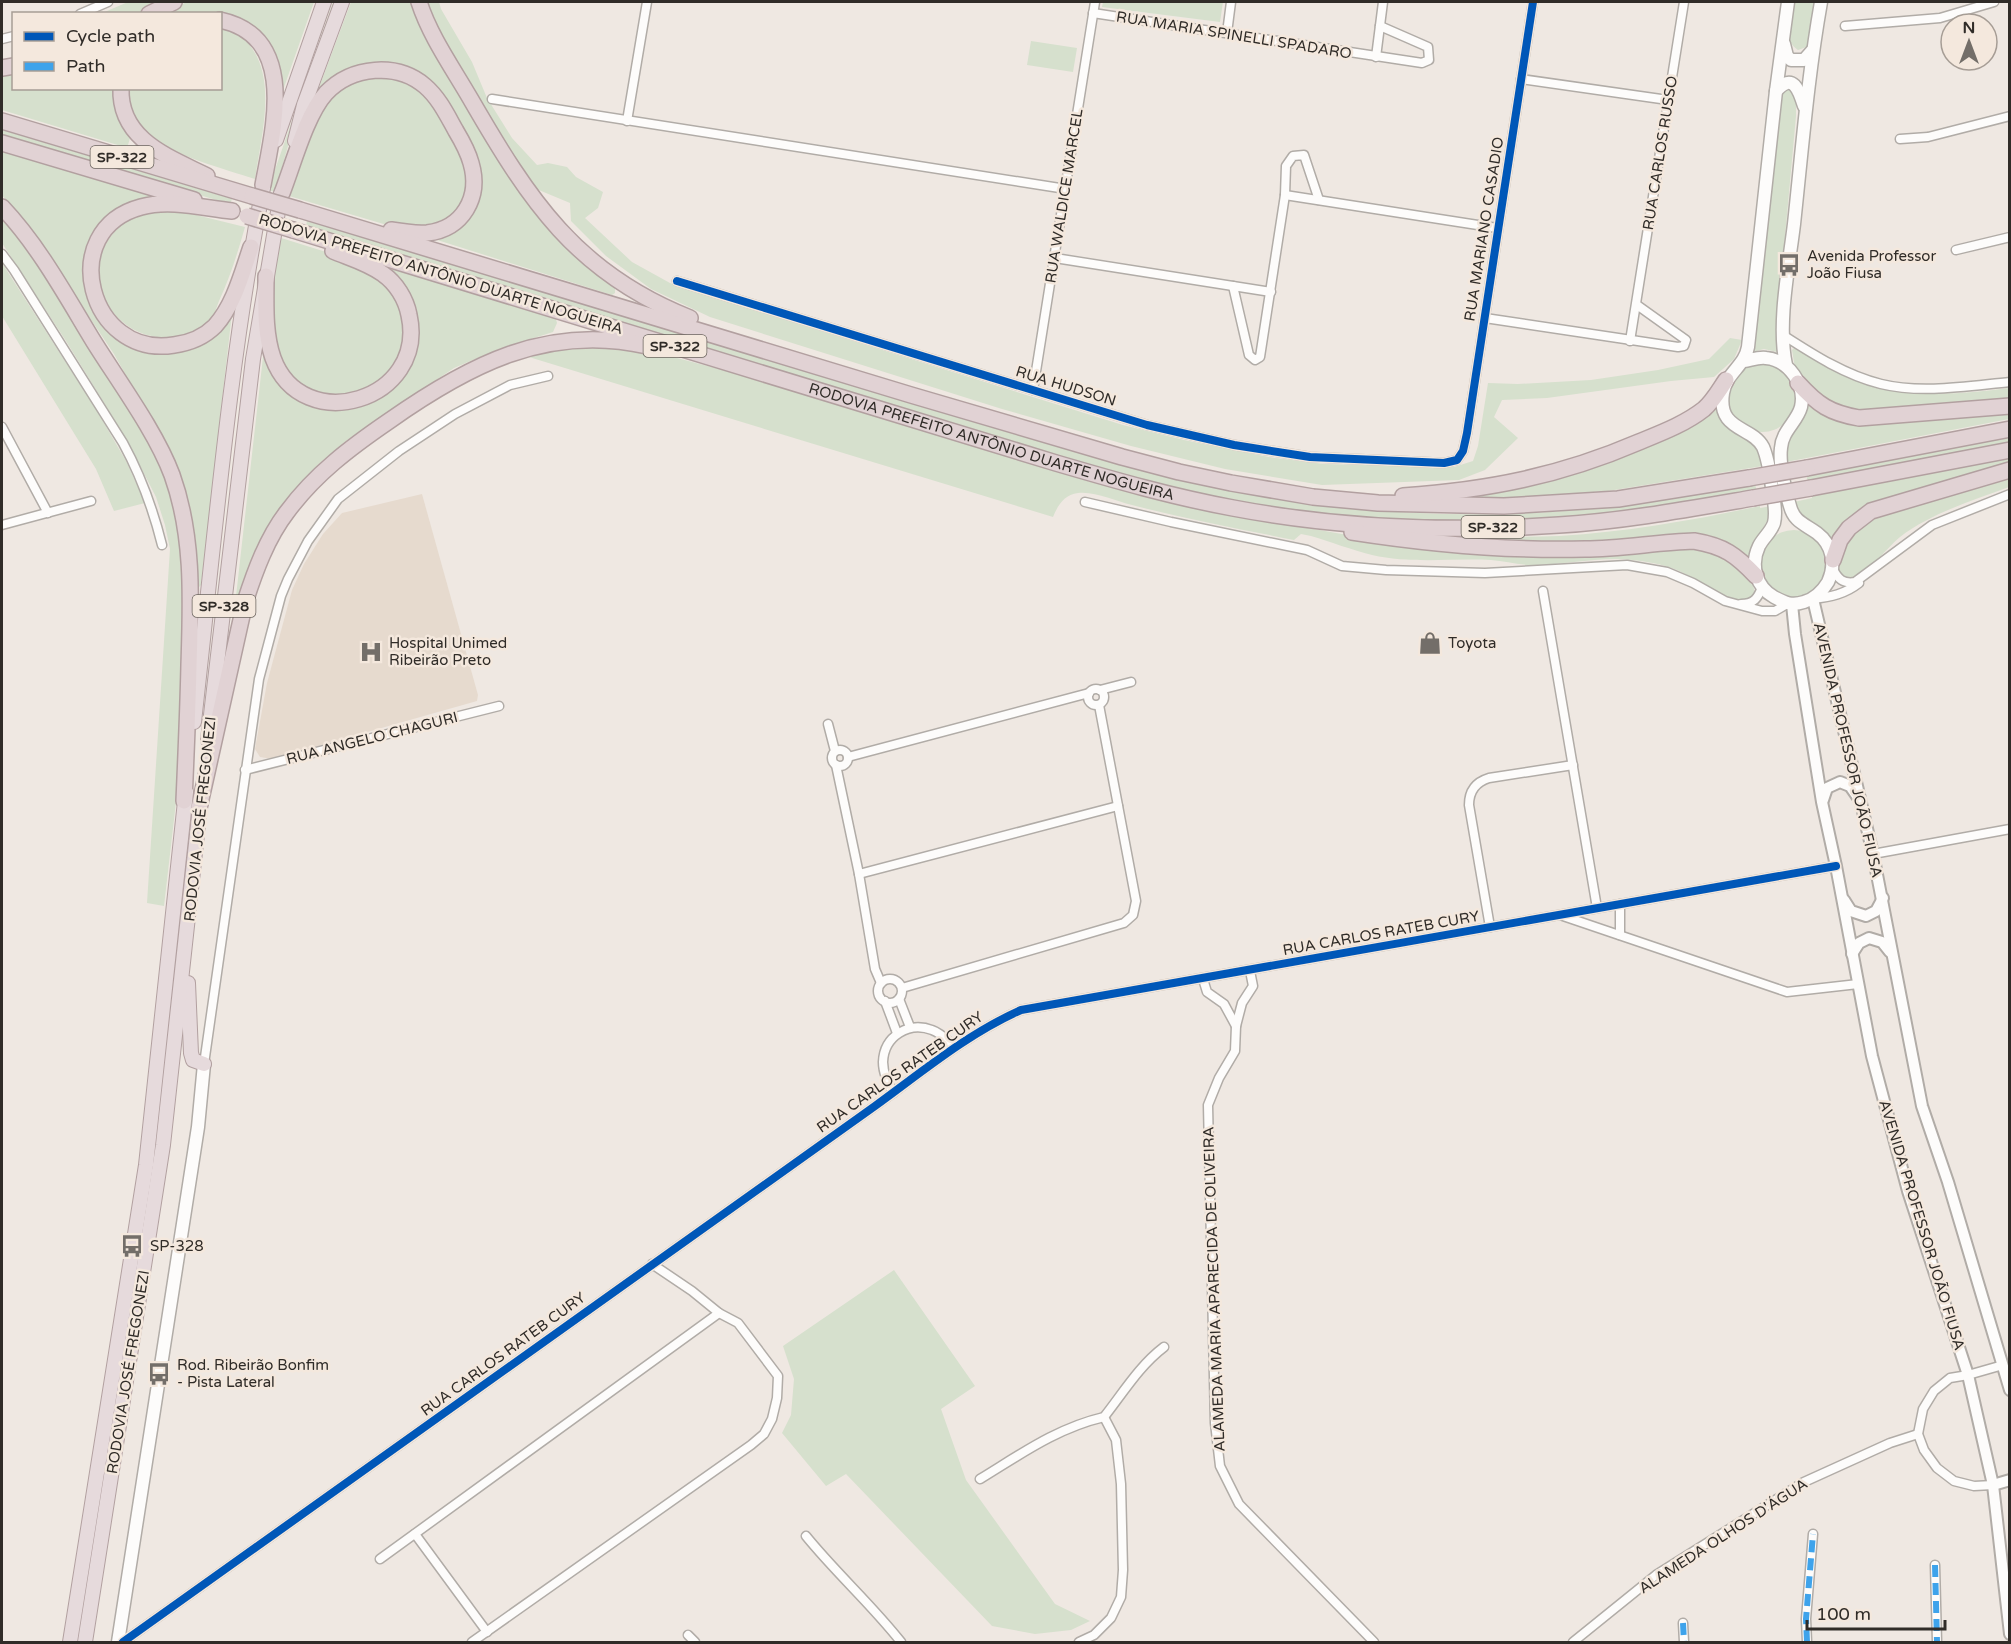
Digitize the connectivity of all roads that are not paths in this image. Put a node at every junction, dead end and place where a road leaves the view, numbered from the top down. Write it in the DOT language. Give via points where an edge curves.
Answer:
graph roads {
  1 [pos="108,2"];
  2 [pos="174,2"];
  3 [pos="324,2"];
  4 [pos="342,2"];
  5 [pos="419,2"];
  6 [pos="647,2"];
  7 [pos="1095,2"];
  8 [pos="1231,2"];
  9 [pos="1383,2"];
  10 [pos="1533,2"];
  11 [pos="1684,2"];
  12 [pos="1788,2"];
  13 [pos="1821,2"];
  14 [pos="1994,2"];
  15 [pos="85,12"];
  16 [pos="153,12"];
  17 [pos="1093,13"];
  18 [pos="222,21"];
  19 [pos="1380,26"];
  20 [pos="1845,26"];
  21 [pos="1227,33"];
  22 [pos="1782,37"];
  23 [pos="1812,51"];
  24 [pos="1376,57"];
  25 [pos="1521,79"];
  26 [pos="121,90"];
  27 [pos="1776,91"];
  28 [pos="492,99"];
  29 [pos="1668,100"];
  30 [pos="1806,112"];
  31 [pos="2010,116"];
  32 [pos="2,121"];
  33 [pos="627,121"];
  34 [pos="1900,139"];
  35 [pos="2,143"];
  36 [pos="263,185"];
  37 [pos="1066,189"];
  38 [pos="282,193"];
  39 [pos="247,195"];
  40 [pos="1285,195"];
  41 [pos="1319,200"];
  42 [pos="2,207"];
  43 [pos="239,213"];
  44 [pos="323,217"];
  45 [pos="1497,228"];
  46 [pos="293,230"];
  47 [pos="2010,237"];
  48 [pos="251,247"];
  49 [pos="1956,250"];
  50 [pos="2,254"];
  51 [pos="1054,258"];
  52 [pos="266,276"];
  53 [pos="677,281"];
  54 [pos="1233,286"];
  55 [pos="1271,292"];
  56 [pos="1637,305"];
  57 [pos="1485,318"];
  58 [pos="1783,336"];
  59 [pos="1630,341"];
  60 [pos="776,353"];
  61 [pos="1744,362"];
  62 [pos="1786,365"];
  63 [pos="772,375"];
  64 [pos="548,376"];
  65 [pos="1726,380"];
  66 [pos="2010,382"];
  67 [pos="1798,383"];
  68 [pos="1033,390"];
  69 [pos="2010,406"];
  70 [pos="2,427"];
  71 [pos="2010,429"];
  72 [pos="2010,450"];
  73 [pos="1457,460"];
  74 [pos="2010,470"];
  75 [pos="2010,494"];
  76 [pos="1313,497"];
  77 [pos="91,501"];
  78 [pos="1085,502"];
  79 [pos="1232,508"];
  80 [pos="48,513"];
  81 [pos="2,525"];
  82 [pos="162,545"];
  83 [pos="1833,565"];
  84 [pos="1868,574"];
  85 [pos="1759,581"];
  86 [pos="1543,591"];
  87 [pos="1813,599"];
  88 [pos="1735,604"];
  89 [pos="1790,604"];
  90 [pos="1131,682"];
  91 [pos="1100,690"];
  92 [pos="1089,693"];
  93 [pos="1099,705"];
  94 [pos="499,706"];
  95 [pos="828,724"];
  96 [pos="835,751"];
  97 [pos="848,757"];
  98 [pos="836,765"];
  99 [pos="1573,765"];
  100 [pos="245,770"];
  101 [pos="184,801"];
  102 [pos="1822,802"];
  103 [pos="1862,805"];
  104 [pos="1118,806"];
  105 [pos="199,808"];
  106 [pos="2010,829"];
  107 [pos="1873,854"];
  108 [pos="1836,866"];
  109 [pos="859,874"];
  110 [pos="1841,894"];
  111 [pos="1883,898"];
  112 [pos="1620,904"];
  113 [pos="1597,908"];
  114 [pos="1560,915"];
  115 [pos="1490,927"];
  116 [pos="1620,935"];
  117 [pos="187,936"];
  118 [pos="1852,954"];
  119 [pos="1892,955"];
  120 [pos="1250,971"];
  121 [pos="1203,979"];
  122 [pos="881,983"];
  123 [pos="1858,984"];
  124 [pos="902,988"];
  125 [pos="898,999"];
  126 [pos="885,1001"];
  127 [pos="1242,1003"];
  128 [pos="1224,1004"];
  129 [pos="1236,1026"];
  130 [pos="910,1027"];
  131 [pos="897,1034"];
  132 [pos="955,1047"];
  133 [pos="204,1064"];
  134 [pos="893,1093"];
  135 [pos="652,1264"];
  136 [pos="719,1313"];
  137 [pos="1164,1347"];
  138 [pos="2003,1365"];
  139 [pos="1968,1375"];
  140 [pos="2010,1389"];
  141 [pos="1104,1417"];
  142 [pos="1918,1434"];
  143 [pos="980,1479"];
  144 [pos="2010,1480"];
  145 [pos="1993,1485"];
  146 [pos="415,1534"];
  147 [pos="1813,1534"];
  148 [pos="806,1536"];
  149 [pos="380,1559"];
  150 [pos="1935,1564"];
  151 [pos="1683,1623"];
  152 [pos="487,1632"];
  153 [pos="2010,1634"];
  154 [pos="688,1635"];
  155 [pos="70,1642"];
  156 [pos="85,1642"];
  157 [pos="118,1642"];
  158 [pos="123,1642"];
  159 [pos="472,1642"];
  160 [pos="695,1642"];
  161 [pos="901,1642"];
  162 [pos="1079,1642"];
  163 [pos="1374,1642"];
  164 [pos="1574,1642"];
  165 [pos="1684,1642"];
  166 [pos="1807,1642"];
  167 [pos="1937,1642"];
  1 -- 15 [label="street"];
  2 -- 16 [label="highway"];
  3 -- 36 [label="highway, RODOVIA JOSÉ FREGONEZI" via="279,127"];
  4 -- 38 [label="highway, RODOVIA JOSÉ FREGONEZI" via="304,105"];
  5 -- 60 [label="highway" via="432,32 518,179 574,245 609,276 657,305"];
  6 -- 33 [label="street"];
  7 -- 17 [label="street, RUA WALDICE MARCEL"];
  8 -- 21 [label="street"];
  9 -- 19 [label="street"];
  10 -- 25 [label="street, RUA MARIANO CASADIO"];
  11 -- 29 [label="street, RUA CARLOS RUSSO"];
  12 -- 22 [label="main road"];
  13 -- 23 [label="main road"];
  14 -- 20 [label="street" via="1940,18"];
  17 -- 21 [label="street, RUA MARIA SPINELLI SPADARO"];
  17 -- 37 [label="street, RUA WALDICE MARCEL"];
  18 -- 36 [label="highway" via="249,32 265,51 274,72 275,116"];
  19 -- 24 [label="street"];
  19 -- 24 [label="street, RUA MARIA SPINELLI SPADARO" via="1428,47 1429,60 1422,63"];
  21 -- 24 [label="street, RUA MARIA SPINELLI SPADARO"];
  22 -- 23 [label="main road" via="1791,60 1804,60"];
  22 -- 27 [label="main road"];
  23 -- 30 [label="main road"];
  25 -- 29 [label="street"];
  25 -- 45 [label="street, RUA MARIANO CASADIO"];
  26 -- 39 [label="highway" via="125,114 143,141"];
  27 -- 30 [label="main road" via="1786,83 1795,85"];
  27 -- 61 [label="main road"];
  28 -- 33 [label="street"];
  29 -- 56 [label="street, RUA CARLOS RUSSO"];
  30 -- 58 [label="main road"];
  31 -- 34 [label="street" via="1928,137"];
  32 -- 39 [label="highway, RODOVIA PREFEITO ANTÔNIO DUARTE NOGUEIRA / SP-322"];
  33 -- 37 [label="street"];
  35 -- 43 [label="highway, RODOVIA PREFEITO ANTÔNIO DUARTE NOGUEIRA / SP-322"];
  36 -- 48 [label="highway, RODOVIA JOSÉ FREGONEZI / SP-328"];
  37 -- 51 [label="street, RUA WALDICE MARCEL"];
  38 -- 44 [label="highway" via="315,109 333,88 355,75 378,70 402,73 424,85 442,106 471,163 473,193 462,216 443,229 419,233"];
  38 -- 52 [label="highway, RODOVIA JOSÉ FREGONEZI / SP-328"];
  39 -- 44 [label="highway, RODOVIA PREFEITO ANTÔNIO DUARTE NOGUEIRA / SP-322, bridge"];
  40 -- 41 [label="street"];
  40 -- 41 [label="street" via="1286,166 1293,156 1304,155"];
  40 -- 55 [label="street"];
  41 -- 45 [label="street"];
  42 -- 101 [label="highway" via="57,282 142,419 161,451 178,494 188,540 190,578"];
  43 -- 46 [label="highway, RODOVIA PREFEITO ANTÔNIO DUARTE NOGUEIRA / SP-322, bridge"];
  43 -- 48 [label="highway" via="157,204 132,210 118,219 101,236 92,258 91,281 98,305 112,325 143,343 166,346 192,341 211,330 224,312"];
  44 -- 60 [label="highway, RODOVIA PREFEITO ANTÔNIO DUARTE NOGUEIRA / SP-322"];
  45 -- 57 [label="street, RUA MARIANO CASADIO"];
  46 -- 52 [label="highway" via="383,274 396,287 408,308 412,332 399,372 373,395 348,402 319,400 294,387 278,367 270,347"];
  46 -- 63 [label="highway, RODOVIA PREFEITO ANTÔNIO DUARTE NOGUEIRA / SP-322"];
  47 -- 49 [label="street"];
  48 -- 101 [label="highway, RODOVIA JOSÉ FREGONEZI / SP-328"];
  50 -- 82 [label="street" via="132,460 148,496"];
  51 -- 54 [label="street"];
  51 -- 68 [label="street, RUA WALDICE MARCEL"];
  52 -- 105 [label="highway, RODOVIA JOSÉ FREGONEZI / SP-328"];
  53 -- 68 [label="street, RUA HUDSON"];
  54 -- 55 [label="street"];
  54 -- 55 [label="street" via="1250,355 1255,360 1260,357"];
  56 -- 59 [label="street, RUA CARLOS RUSSO"];
  56 -- 59 [label="street" via="1686,340 1684,346 1678,347"];
  57 -- 59 [label="street"];
  57 -- 73 [label="street, RUA MARIANO CASADIO" via="1467,433"];
  58 -- 62 [label="main road"];
  58 -- 66 [label="street" via="1825,362 1883,385 1956,387"];
  60 -- 76 [label="highway, RODOVIA PREFEITO ANTÔNIO DUARTE NOGUEIRA / SP-322" via="1167,469"];
  61 -- 62 [label="main road" via="1766,358"];
  61 -- 65 [label="main road"];
  62 -- 67 [label="main road"];
  63 -- 79 [label="highway, RODOVIA PREFEITO ANTÔNIO DUARTE NOGUEIRA / SP-322" via="1076,469"];
  63 -- 105 [label="highway" via="619,340 544,345 471,369 360,441 302,493 262,556 245,602"];
  64 -- 100 [label="street" via="510,386 455,414 338,499 308,541 281,596 259,679"];
  65 -- 76 [label="highway" via="1713,400 1692,417 1597,460 1557,472 1445,493"];
  65 -- 85 [label="main road" via="1722,394 1726,414 1730,422 1759,441 1763,448 1775,504 1774,523 1756,556"];
  67 -- 69 [label="highway" via="1822,406 1859,418"];
  67 -- 83 [label="main road" via="1801,406 1782,438 1781,448 1789,503 1797,520 1824,539"];
  68 -- 73 [label="street, RUA HUDSON" via="1234,445 1310,457 1444,463"];
  70 -- 80 [label="street"];
  71 -- 76 [label="highway, RODOVIA PREFEITO ANTÔNIO DUARTE NOGUEIRA / SP-322, bridge" via="1618,499 1504,507"];
  72 -- 79 [label="highway, RODOVIA PREFEITO ANTÔNIO DUARTE NOGUEIRA / SP-322, bridge" via="1753,498 1560,525 1364,524"];
  74 -- 83 [label="highway" via="1871,511 1840,540"];
  75 -- 84 [label="street" via="1932,525"];
  77 -- 80 [label="street"];
  78 -- 88 [label="street" via="1307,550 1342,566 1485,573 1639,566 1682,578"];
  79 -- 85 [label="highway" via="1409,541 1498,548 1587,549 1694,541 1733,554"];
  80 -- 81 [label="street"];
  83 -- 84 [label="street" via="1837,577 1848,583"];
  83 -- 87 [label="main road" via="1822,590"];
  84 -- 87 [label="street" via="1845,592"];
  85 -- 88 [label="street" via="1756,600"];
  85 -- 89 [label="main road" via="1768,594"];
  86 -- 99 [label="street"];
  87 -- 89 [label="main road"];
  87 -- 103 [label="street, AVENIDA PROFESSOR JOÃO FIUSA"];
  88 -- 89 [label="street" via="1762,611 1775,611"];
  89 -- 102 [label="street, AVENIDA PROFESSOR JOÃO FIUSA"];
  90 -- 91 [label="street"];
  91 -- 92 [label="street"];
  91 -- 93 [label="street" via="1105,696"];
  92 -- 93 [label="street" via="1091,703"];
  92 -- 97 [label="street"];
  93 -- 104 [label="street"];
  94 -- 100 [label="street, RUA ANGELO CHAGURI"];
  95 -- 96 [label="street"];
  96 -- 97 [label="street" via="844,751"];
  96 -- 98 [label="street" via="832,759"];
  97 -- 98 [label="street" via="845,764"];
  98 -- 109 [label="street"];
  99 -- 113 [label="street"];
  99 -- 115 [label="street" via="1489,778 1472,790 1468,805"];
  100 -- 133 [label="street"];
  101 -- 155 [label="highway, RODOVIA JOSÉ FREGONEZI / SP-328" via="146,1165"];
  102 -- 103 [label="street" via="1827,788 1840,782 1850,786"];
  102 -- 108 [label="street, AVENIDA PROFESSOR JOÃO FIUSA"];
  103 -- 107 [label="street, AVENIDA PROFESSOR JOÃO FIUSA"];
  104 -- 109 [label="street"];
  104 -- 124 [label="street" via="1136,901 1133,915 1124,923"];
  105 -- 117 [label="highway, RODOVIA JOSÉ FREGONEZI / SP-328"];
  106 -- 107 [label="street"];
  107 -- 111 [label="street, AVENIDA PROFESSOR JOÃO FIUSA"];
  108 -- 110 [label="street, AVENIDA PROFESSOR JOÃO FIUSA"];
  108 -- 112 [label="street, RUA CARLOS RATEB CURY"];
  109 -- 122 [label="street" via="875,969"];
  110 -- 111 [label="street" via="1851,910 1866,916 1876,911"];
  110 -- 118 [label="street, AVENIDA PROFESSOR JOÃO FIUSA"];
  111 -- 119 [label="street, AVENIDA PROFESSOR JOÃO FIUSA"];
  112 -- 113 [label="street, RUA CARLOS RATEB CURY"];
  112 -- 116 [label="street"];
  113 -- 114 [label="street, RUA CARLOS RATEB CURY"];
  114 -- 115 [label="street, RUA CARLOS RATEB CURY"];
  114 -- 116 [label="street"];
  115 -- 120 [label="street, RUA CARLOS RATEB CURY"];
  116 -- 123 [label="street" via="1787,993"];
  117 -- 133 [label="highway" via="191,1053 193,1060"];
  117 -- 156 [label="highway, RODOVIA JOSÉ FREGONEZI / SP-328" via="163,1145"];
  118 -- 119 [label="street" via="1859,943 1869,938 1882,942"];
  118 -- 123 [label="street, AVENIDA PROFESSOR JOÃO FIUSA"];
  119 -- 138 [label="street, AVENIDA PROFESSOR JOÃO FIUSA" via="1923,1106"];
  120 -- 121 [label="street, RUA CARLOS RATEB CURY"];
  120 -- 127 [label="street, ALAMEDA MARIA APARECIDA DE OLIVEIRA" via="1253,986"];
  121 -- 128 [label="street" via="1207,992"];
  121 -- 132 [label="street, RUA CARLOS RATEB CURY" via="1021,1010 993,1022"];
  122 -- 124 [label="street" via="895,980"];
  122 -- 126 [label="street" via="879,993"];
  123 -- 139 [label="street, AVENIDA PROFESSOR JOÃO FIUSA" via="1872,1056 1908,1191"];
  124 -- 125 [label="street"];
  125 -- 126 [label="street"];
  125 -- 130 [label="street"];
  126 -- 131 [label="street"];
  127 -- 128 [label="street"];
  127 -- 129 [label="street, ALAMEDA MARIA APARECIDA DE OLIVEIRA"];
  128 -- 129 [label="street"];
  129 -- 163 [label="street, ALAMEDA MARIA APARECIDA DE OLIVEIRA" via="1235,1051 1208,1105 1215,1423 1220,1466 1239,1504"];
  130 -- 131 [label="street"];
  130 -- 132 [label="street" via="934,1031"];
  131 -- 134 [label="street" via="883,1061 884,1075"];
  132 -- 134 [label="street, RUA CARLOS RATEB CURY"];
  133 -- 157 [label="main road" via="198,1127"];
  134 -- 135 [label="street, RUA CARLOS RATEB CURY"];
  135 -- 136 [label="street"];
  135 -- 158 [label="street, RUA CARLOS RATEB CURY"];
  136 -- 146 [label="street"];
  136 -- 152 [label="street" via="738,1323 778,1376 772,1419 764,1434"];
  137 -- 141 [label="street" via="1137,1372"];
  138 -- 139 [label="street"];
  138 -- 140 [label="street, AVENIDA PROFESSOR JOÃO FIUSA"];
  139 -- 142 [label="street" via="1950,1378 1934,1391 1923,1409"];
  139 -- 145 [label="street, AVENIDA PROFESSOR JOÃO FIUSA"];
  141 -- 143 [label="street" via="1054,1434"];
  141 -- 162 [label="street" via="1116,1440 1121,1484 1121,1597 1111,1618 1094,1635"];
  142 -- 145 [label="street" via="1937,1468 1954,1481"];
  142 -- 164 [label="street, ALAMEDA OLHOS D'ÁGUA" via="1804,1482 1656,1575"];
  144 -- 145 [label="street"];
  145 -- 153 [label="street, AVENIDA PROFESSOR JOÃO FIUSA"];
  146 -- 149 [label="street"];
  146 -- 152 [label="street"];
  147 -- 166 [label="street"];
  148 -- 161 [label="street"];
  150 -- 167 [label="street"];
  151 -- 165 [label="street"];
  152 -- 159 [label="street"];
  154 -- 160 [label="street"];
}
